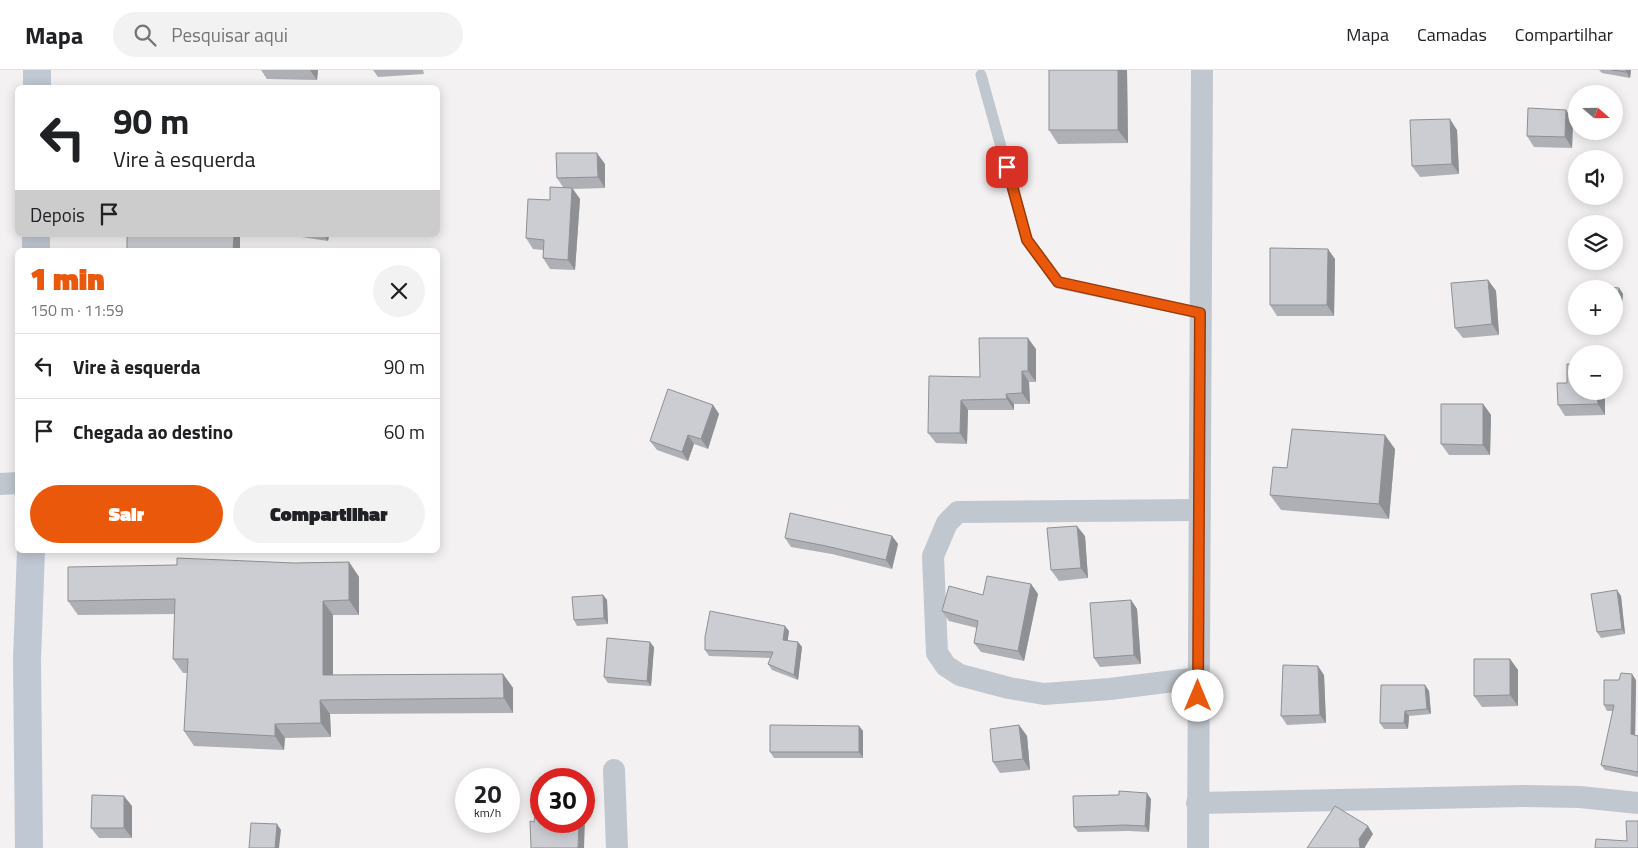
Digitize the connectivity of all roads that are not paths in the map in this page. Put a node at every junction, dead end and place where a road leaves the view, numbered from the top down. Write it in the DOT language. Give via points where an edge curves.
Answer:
graph roads {
  1 [pos="37,70"];
  2 [pos="1202,70"];
  3 [pos="981,75"];
  4 [pos="37,85"];
  5 [pos="1200,313"];
  6 [pos="15,483"];
  7 [pos="0,484"];
  8 [pos="1199,510"];
  9 [pos="31,553"];
  10 [pos="1198,678"];
  11 [pos="614,770"];
  12 [pos="1197,803"];
  13 [pos="1638,803"];
  14 [pos="29,848"];
  15 [pos="617,848"];
  16 [pos="1198,848"];
  1 -- 4 [label="street"];
  2 -- 5 [label="street"];
  3 -- 5 [label="lane" via="1027,240 1058,282"];
  5 -- 8 [label="street"];
  6 -- 7 [label="street"];
  8 -- 10 [label="street"];
  8 -- 10 [label="street" via="958,512 947,523 933,556 937,653 946,666 960,675 1044,694"];
  9 -- 14 [label="street" via="27,660"];
  10 -- 12 [label="street"];
  11 -- 15 [label="street"];
  12 -- 13 [label="street" via="1523,796"];
  12 -- 16 [label="street"];
}
